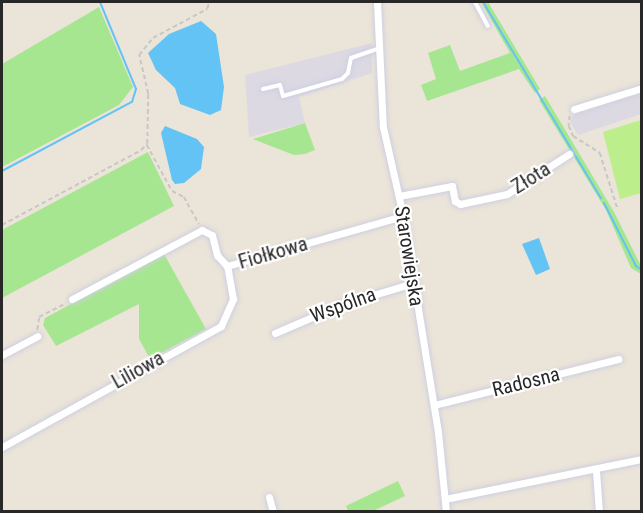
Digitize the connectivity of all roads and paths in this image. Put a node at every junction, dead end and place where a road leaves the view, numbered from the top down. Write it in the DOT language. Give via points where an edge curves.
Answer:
graph roads {
  1 [pos="209,2"];
  2 [pos="377,2"];
  3 [pos="475,2"];
  4 [pos="489,26"];
  5 [pos="377,49"];
  6 [pos="642,88"];
  7 [pos="263,89"];
  8 [pos="574,109"];
  9 [pos="147,144"];
  10 [pos="569,154"];
  11 [pos="399,196"];
  12 [pos="618,210"];
  13 [pos="403,216"];
  14 [pos="2,225"];
  15 [pos="202,230"];
  16 [pos="227,266"];
  17 [pos="413,284"];
  18 [pos="72,299"];
  19 [pos="275,333"];
  20 [pos="37,336"];
  21 [pos="2,355"];
  22 [pos="618,359"];
  23 [pos="434,405"];
  24 [pos="2,447"];
  25 [pos="642,459"];
  26 [pos="596,471"];
  27 [pos="269,497"];
  28 [pos="445,499"];
  29 [pos="273,512"];
  30 [pos="446,512"];
  31 [pos="599,512"];
  1 -- 9 [label="path" via="207,9 153,38 140,55 148,93"];
  2 -- 5 [label="street, Starowiejska"];
  3 -- 4 [label="lane"];
  5 -- 7 [label="lane" via="351,58 348,73 342,79 283,96 280,85"];
  5 -- 11 [label="street, Starowiejska" via="383,127"];
  6 -- 8 [label="street"];
  8 -- 12 [label="path" via="569,126 580,142 600,153"];
  9 -- 14 [label="path"];
  9 -- 15 [label="path" via="172,191 184,197"];
  10 -- 11 [label="street, Złota" via="507,194 460,204 455,201 452,186"];
  11 -- 13 [label="street, Starowiejska"];
  13 -- 16 [label="street, Fiołkowa"];
  13 -- 17 [label="street, Starowiejska"];
  15 -- 16 [label="street, Fiołkowa" via="212,235 216,255"];
  15 -- 18 [label="street"];
  16 -- 24 [label="street, Liliowa" via="233,299 221,326"];
  17 -- 19 [label="street, Wspólna" via="340,305"];
  17 -- 23 [label="street, Starowiejska"];
  18 -- 20 [label="path" via="39,317"];
  20 -- 21 [label="street"];
  22 -- 23 [label="street, Radosna"];
  23 -- 28 [label="street, Starowiejska"];
  25 -- 26 [label="street"];
  26 -- 28 [label="street"];
  26 -- 31 [label="street"];
  27 -- 29 [label="street"];
  28 -- 30 [label="street, Starowiejska"];
}
